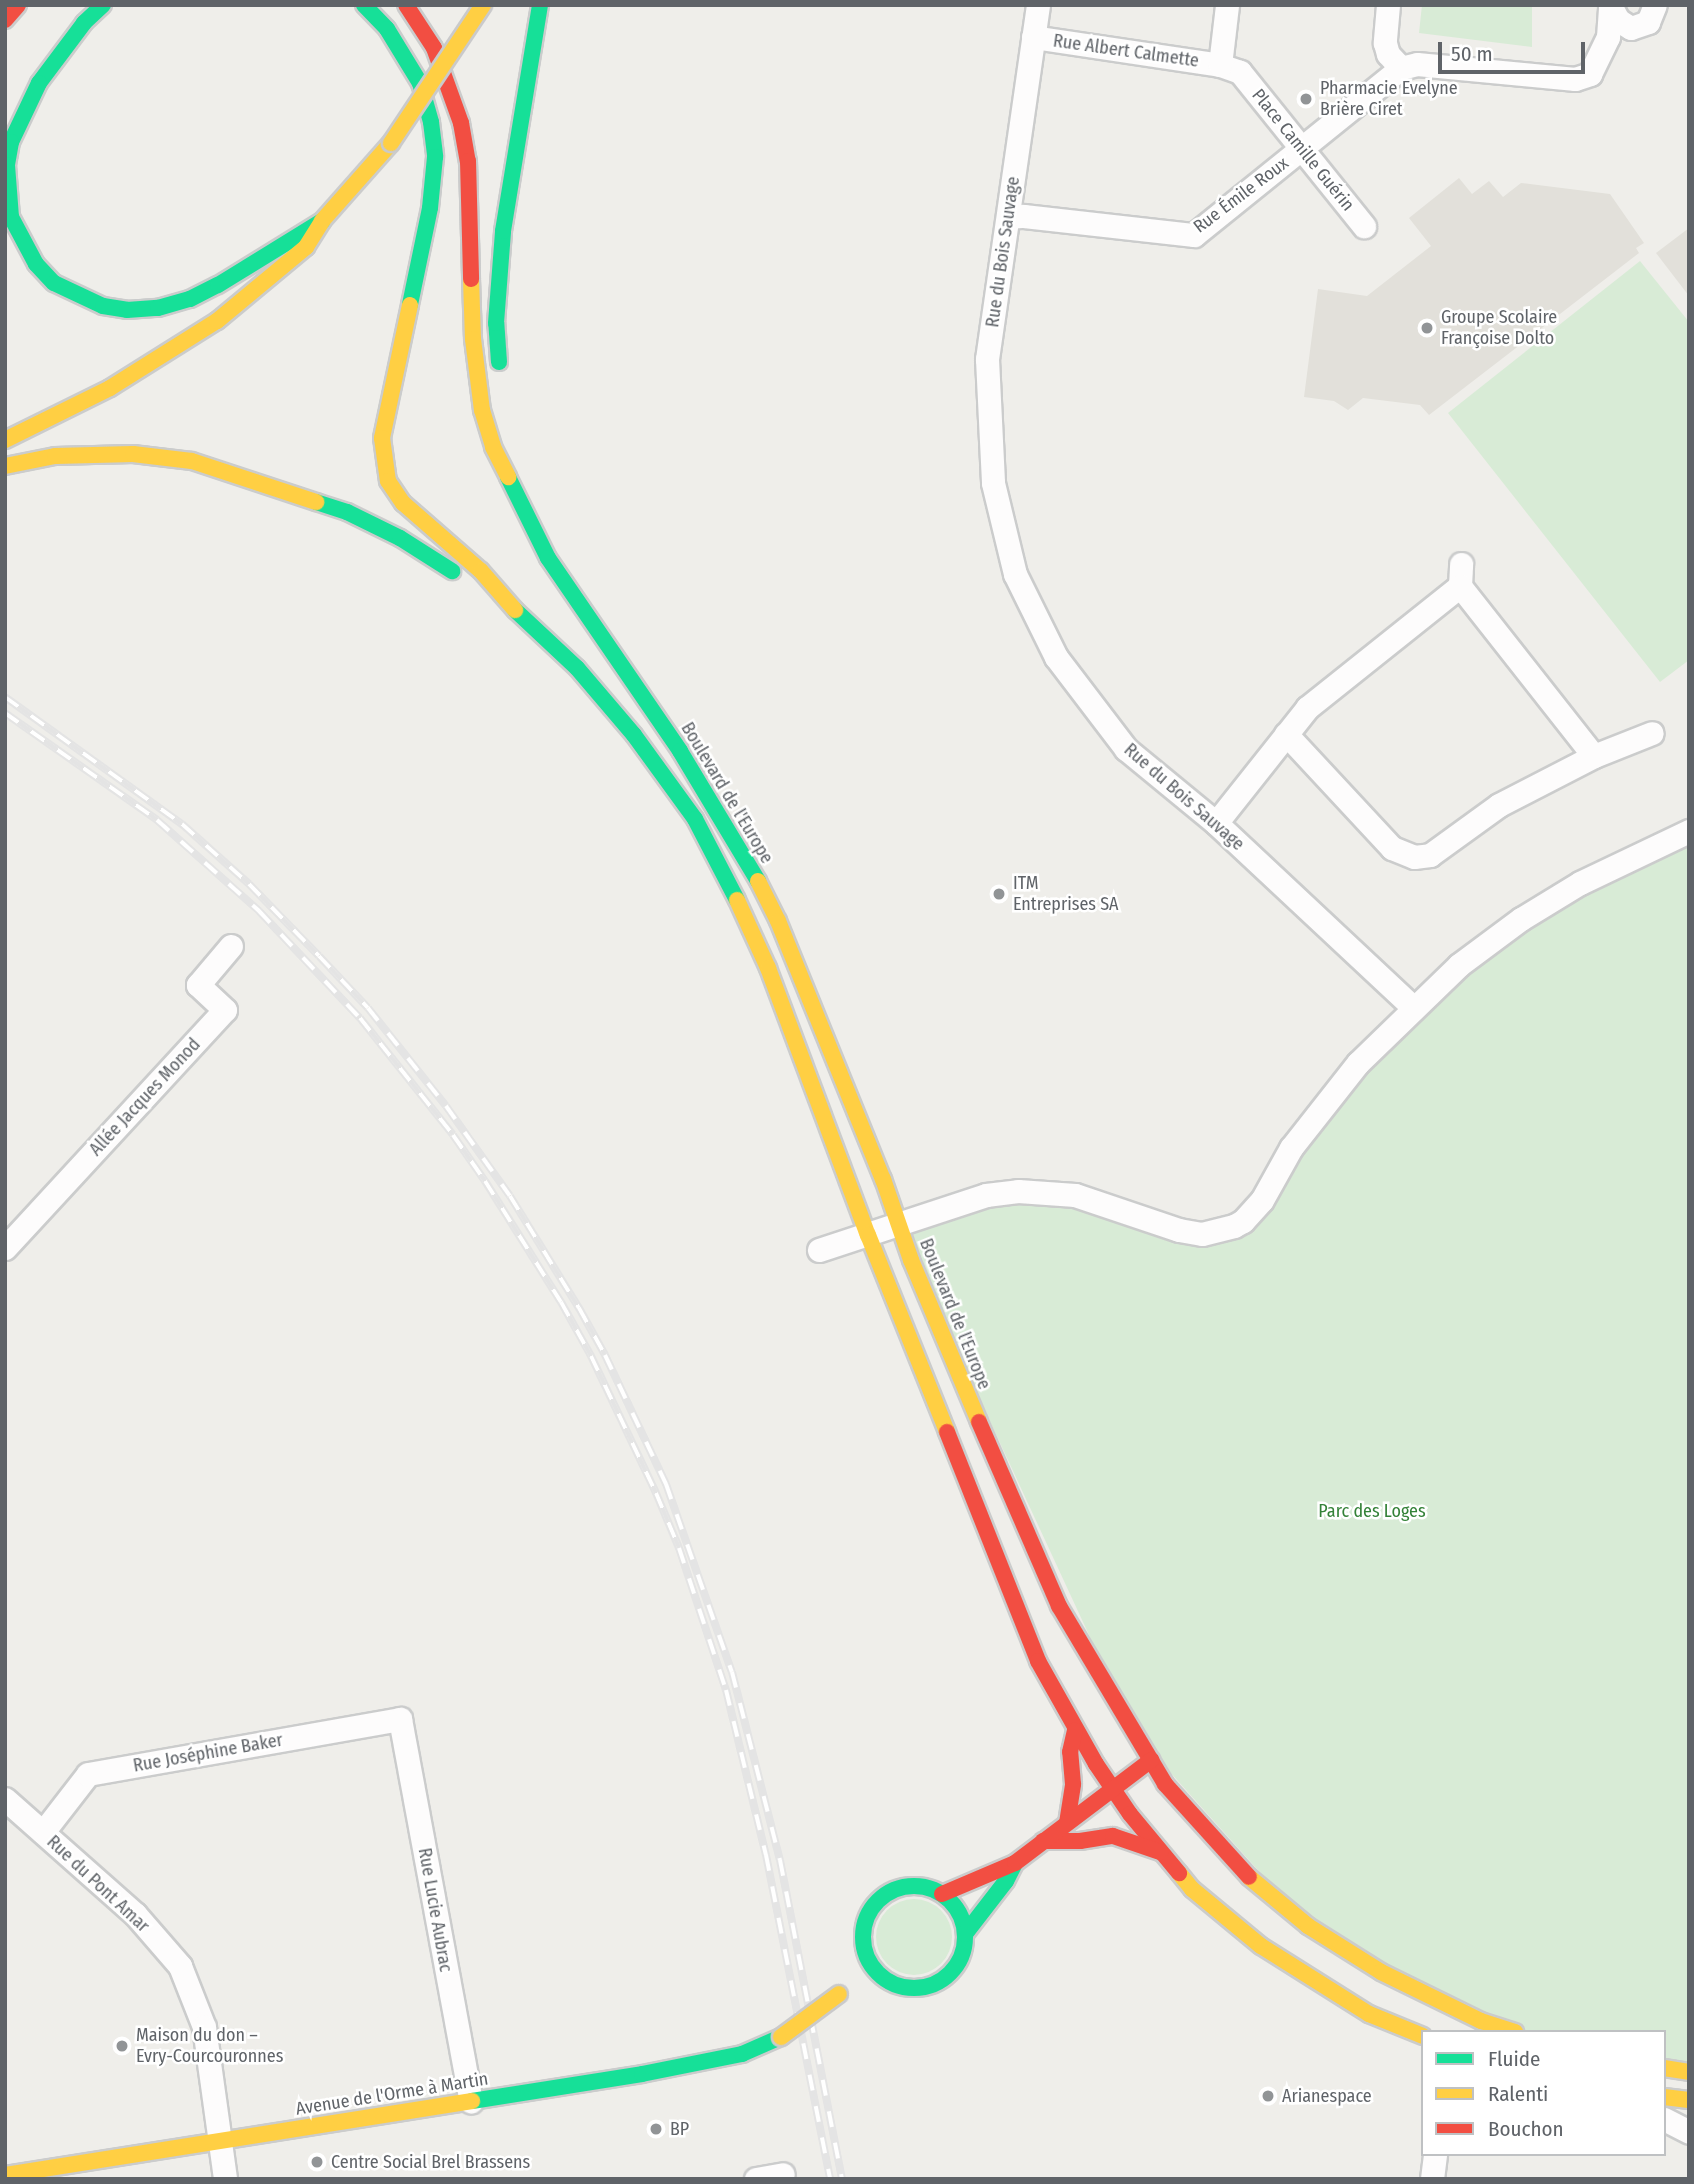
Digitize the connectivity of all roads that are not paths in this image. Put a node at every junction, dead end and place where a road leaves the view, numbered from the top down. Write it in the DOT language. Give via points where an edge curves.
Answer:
graph roads {
  1 [pos="18,5"];
  2 [pos="103,5"];
  3 [pos="364,5"];
  4 [pos="406,5"];
  5 [pos="483,5"];
  6 [pos="540,5"];
  7 [pos="1038,5"];
  8 [pos="1227,5"];
  9 [pos="1388,5"];
  10 [pos="1609,5"];
  11 [pos="1655,5"];
  12 [pos="5,20"];
  13 [pos="1631,28"];
  14 [pos="1033,37"];
  15 [pos="1608,37"];
  16 [pos="1220,65"];
  17 [pos="1401,68"];
  18 [pos="1302,149"];
  19 [pos="1008,217"];
  20 [pos="1364,226"];
  21 [pos="302,242"];
  22 [pos="155,340"];
  23 [pos="500,382"];
  24 [pos="5,440"];
  25 [pos="510,444"];
  26 [pos="5,466"];
  27 [pos="508,477"];
  28 [pos="515,610"];
  29 [pos="1652,733"];
  30 [pos="1286,734"];
  31 [pos="1594,756"];
  32 [pos="1216,823"];
  33 [pos="1689,831"];
  34 [pos="231,946"];
  35 [pos="1413,1007"];
  36 [pos="898,1223"];
  37 [pos="868,1235"];
  38 [pos="5,1248"];
  39 [pos="819,1250"];
  40 [pos="400,1719"];
  41 [pos="1075,1731"];
  42 [pos="1151,1760"];
  43 [pos="1114,1790"];
  44 [pos="5,1799"];
  45 [pos="1066,1823"];
  46 [pos="43,1832"];
  47 [pos="1043,1842"];
  48 [pos="1160,1852"];
  49 [pos="1015,1863"];
  50 [pos="942,1894"];
  51 [pos="965,1934"];
  52 [pos="866,1954"];
  53 [pos="887,1980"];
  54 [pos="850,1986"];
  55 [pos="1369,2014"];
  56 [pos="1509,2030"];
  57 [pos="1421,2035"];
  58 [pos="1421,2046"];
  59 [pos="1666,2068"];
  60 [pos="1689,2072"];
  61 [pos="1666,2097"];
  62 [pos="1689,2100"];
  63 [pos="471,2101"];
  64 [pos="1666,2120"];
  65 [pos="1689,2132"];
  66 [pos="219,2140"];
  67 [pos="1435,2156"];
  68 [pos="783,2174"];
  69 [pos="5,2175"];
  70 [pos="225,2179"];
  71 [pos="756,2179"];
  72 [pos="1432,2179"];
  1 -- 12 [label="main road"];
  2 -- 21 [label="main road" via="39,83 10,142 11,217 36,264 54,283 103,306 127,310 190,299"];
  3 -- 28 [label="main road" via="387,29 421,83 432,122 435,157 430,208 382,438 388,481 403,503 481,571"];
  4 -- 27 [label="main road, Boulevard de l'Europe" via="434,48 461,123 468,161 472,327 482,410"];
  5 -- 21 [label="main road, bridge" via="391,143"];
  6 -- 23 [label="main road" via="503,231 496,323"];
  7 -- 14 [label="street, Rue du Bois Sauvage"];
  8 -- 16 [label="street"];
  9 -- 17 [label="street" via="1385,43"];
  10 -- 13 [label="street" via="1618,20"];
  10 -- 15 [label="street"];
  11 -- 13 [label="street" via="1648,22"];
  13 -- 15 [label="street"];
  14 -- 16 [label="street, Rue Albert Calmette"];
  14 -- 19 [label="street, Rue du Bois Sauvage"];
  15 -- 17 [label="street" via="1590,74 1575,79 1417,64"];
  16 -- 18 [label="street, Place Camille Guérin" via="1240,72"];
  17 -- 18 [label="street, Rue Émile Roux"];
  18 -- 19 [label="street, Rue Émile Roux" via="1194,235"];
  18 -- 20 [label="street, Place Camille Guérin"];
  19 -- 32 [label="street, Rue du Bois Sauvage" via="987,359 993,483 1015,574 1056,657 1126,748"];
  21 -- 22 [label="main road"];
  21 -- 24 [label="main road" via="217,321 110,388"];
  25 -- 27 [label="main road"];
  26 -- 28 [label="main road" via="54,456 133,454 192,461 347,512 400,538"];
  27 -- 36 [label="main road, Boulevard de l'Europe" via="548,558 681,751 760,885"];
  28 -- 37 [label="main road" via="577,668 634,734 719,861 763,956"];
  29 -- 31 [label="street"];
  30 -- 31 [label="street" via="1392,848 1414,857 1430,855 1499,805"];
  30 -- 31 [label="street" via="1307,708 1461,575"];
  30 -- 32 [label="street"];
  32 -- 35 [label="street, Rue du Bois Sauvage"];
  33 -- 35 [label="street" via="1580,883 1521,919 1459,965"];
  34 -- 38 [label="street, Allée Jacques Monod" via="198,985 225,1010"];
  35 -- 36 [label="street" via="1357,1063 1291,1148 1262,1200 1234,1226 1202,1234 1075,1195 1018,1191 986,1195"];
  36 -- 37 [label="street"];
  36 -- 42 [label="main road, Boulevard de l'Europe" via="1059,1606"];
  37 -- 39 [label="street"];
  37 -- 41 [label="main road" via="1038,1661"];
  40 -- 46 [label="street, Rue Joséphine Baker" via="88,1774"];
  40 -- 63 [label="street, Rue Lucie Aubrac"];
  41 -- 43 [label="main road"];
  41 -- 45 [label="main road"];
  42 -- 43 [label="main road"];
  42 -- 56 [label="main road, Boulevard de l'Europe" via="1171,1793 1208,1836 1308,1926 1381,1972"];
  43 -- 45 [label="main road"];
  43 -- 48 [label="main road"];
  44 -- 46 [label="street, Rue du Pont Amar"];
  45 -- 47 [label="main road"];
  46 -- 66 [label="street, Rue du Pont Amar" via="135,1914 180,1966 204,2027"];
  47 -- 48 [label="main road" via="1113,1836"];
  47 -- 49 [label="main road"];
  48 -- 55 [label="main road" via="1192,1889 1261,1946"];
  49 -- 50 [label="main road"];
  49 -- 51 [label="main road"];
  50 -- 51 [label="main road" via="961,1919"];
  50 -- 52 [label="main road" via="912,1886 882,1897 865,1923"];
  51 -- 53 [label="main road" via="961,1957 947,1976 918,1988"];
  52 -- 53 [label="main road"];
  52 -- 54 [label="main road"];
  53 -- 54 [label="main road"];
  54 -- 63 [label="main road, Avenue de l'Orme à Martin, bridge" via="781,2038 742,2054"];
  55 -- 57 [label="main road"];
  55 -- 58 [label="street"];
  59 -- 60 [label="main road"];
  61 -- 62 [label="main road"];
  63 -- 66 [label="main road, Avenue de l'Orme à Martin"];
  64 -- 65 [label="street"];
  66 -- 69 [label="main road, Avenue de l'Orme à Martin"];
  66 -- 70 [label="street, Rue du Pont Amar"];
  67 -- 72 [label="street"];
  68 -- 71 [label="street"];
}
